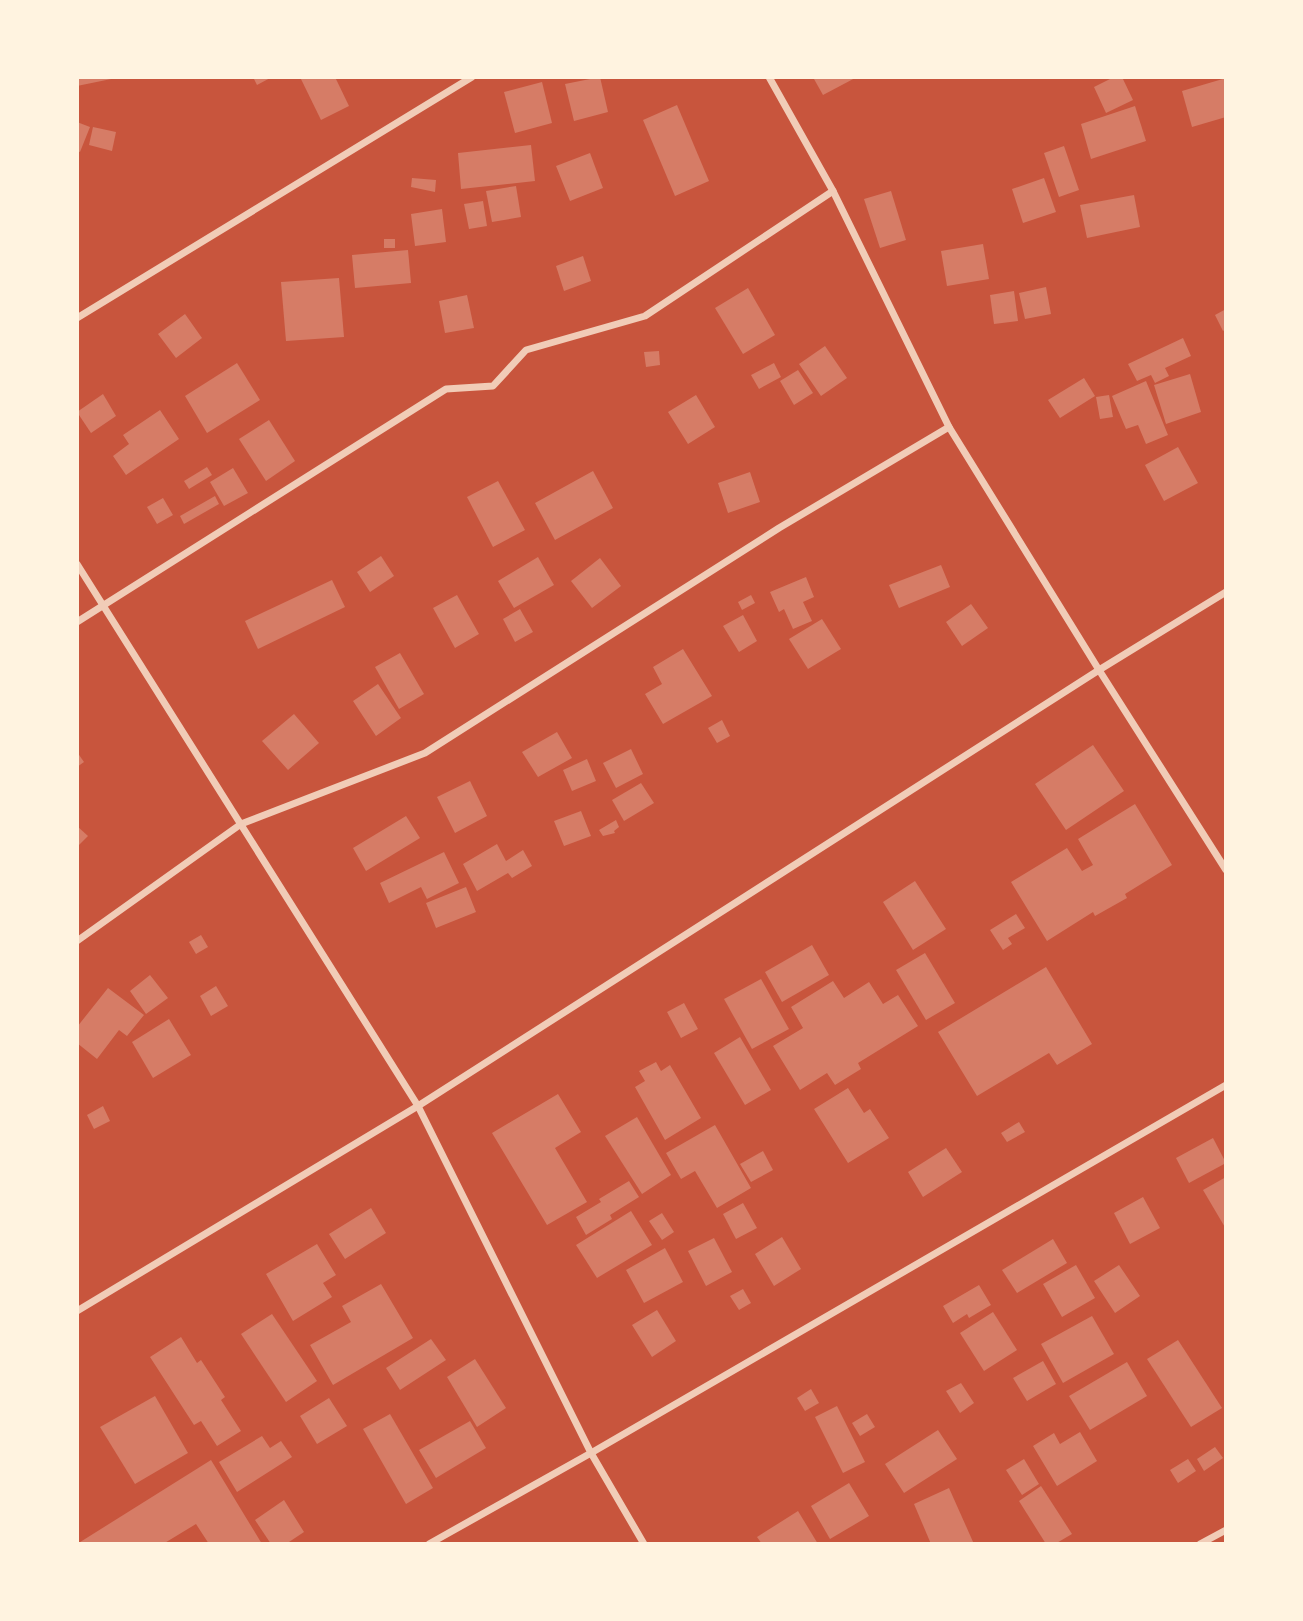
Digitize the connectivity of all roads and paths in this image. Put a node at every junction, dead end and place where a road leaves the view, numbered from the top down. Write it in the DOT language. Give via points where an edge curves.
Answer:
graph roads {
  1 [pos="472,77"];
  2 [pos="769,77"];
  3 [pos="833,191"];
  4 [pos="77,318"];
  5 [pos="949,427"];
  6 [pos="77,564"];
  7 [pos="1226,592"];
  8 [pos="103,606"];
  9 [pos="77,622"];
  10 [pos="1099,670"];
  11 [pos="241,824"];
  12 [pos="1226,870"];
  13 [pos="77,941"];
  14 [pos="1226,1085"];
  15 [pos="418,1106"];
  16 [pos="77,1311"];
  17 [pos="591,1453"];
  18 [pos="1226,1530"];
  19 [pos="429,1544"];
  20 [pos="644,1544"];
  21 [pos="1200,1544"];
  1 -- 4 [label="street"];
  2 -- 3 [label="street"];
  3 -- 5 [label="street"];
  3 -- 8 [label="street" via="645,316 526,350 493,386 446,389"];
  5 -- 10 [label="street"];
  5 -- 11 [label="street" via="779,528 425,753"];
  6 -- 8 [label="street"];
  7 -- 10 [label="street"];
  8 -- 9 [label="street"];
  8 -- 11 [label="street"];
  10 -- 12 [label="street"];
  10 -- 15 [label="street"];
  11 -- 13 [label="street"];
  11 -- 15 [label="street"];
  14 -- 17 [label="street"];
  15 -- 16 [label="street"];
  15 -- 17 [label="street"];
  17 -- 19 [label="street"];
  17 -- 20 [label="street"];
  18 -- 21 [label="street"];
}
